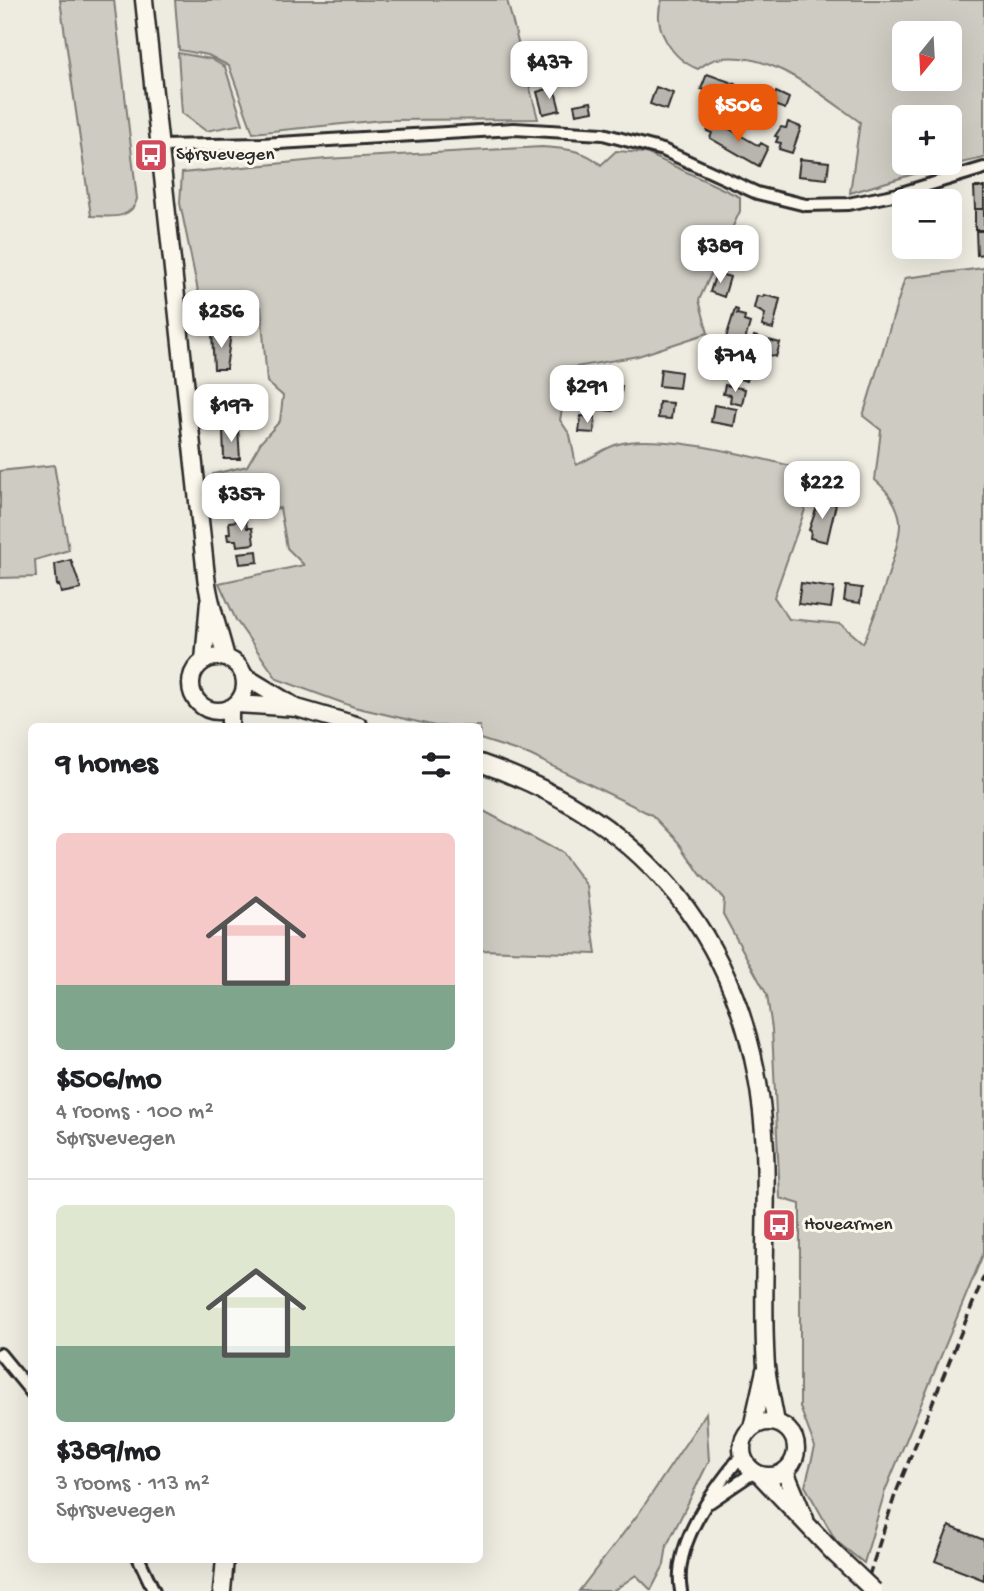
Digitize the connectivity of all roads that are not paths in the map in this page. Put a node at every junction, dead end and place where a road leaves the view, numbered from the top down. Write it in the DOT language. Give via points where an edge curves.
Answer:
graph roads {
  1 [pos="144,0"];
  2 [pos="160,146"];
  3 [pos="984,168"];
  4 [pos="209,600"];
  5 [pos="226,658"];
  6 [pos="204,661"];
  7 [pos="244,676"];
  8 [pos="234,706"];
  9 [pos="298,708"];
  10 [pos="213,718"];
  11 [pos="231,723"];
  12 [pos="349,723"];
  13 [pos="483,765"];
  14 [pos="0,1353"];
  15 [pos="766,1368"];
  16 [pos="28,1389"];
  17 [pos="776,1423"];
  18 [pos="752,1428"];
  19 [pos="742,1455"];
  20 [pos="785,1471"];
  21 [pos="757,1474"];
  22 [pos="710,1502"];
  23 [pos="806,1522"];
  24 [pos="141,1563"];
  25 [pos="225,1563"];
  26 [pos="154,1591"];
  27 [pos="222,1591"];
  28 [pos="681,1591"];
  29 [pos="874,1591"];
  1 -- 2 [label="main road"];
  2 -- 3 [label="street" via="514,129 603,134 663,150 757,193 806,205 848,204 898,194"];
  2 -- 4 [label="main road"];
  4 -- 5 [label="main road"];
  4 -- 6 [label="main road"];
  5 -- 6 [label="main road"];
  5 -- 7 [label="main road"];
  6 -- 10 [label="main road" via="195,669 191,685 199,704"];
  7 -- 8 [label="main road" via="244,692"];
  7 -- 9 [label="main road"];
  8 -- 9 [label="main road"];
  8 -- 10 [label="main road"];
  8 -- 11 [label="main road"];
  9 -- 12 [label="main road"];
  13 -- 15 [label="main road" via="555,795 626,843 689,911 723,968 747,1029 761,1105"];
  14 -- 16 [label="street"];
  15 -- 17 [label="main road"];
  15 -- 18 [label="main road"];
  17 -- 18 [label="main road"];
  17 -- 20 [label="main road" via="790,1432 795,1445 794,1458"];
  18 -- 19 [label="main road" via="744,1437"];
  19 -- 21 [label="main road"];
  19 -- 22 [label="street"];
  20 -- 21 [label="main road"];
  20 -- 23 [label="main road"];
  21 -- 22 [label="street"];
  21 -- 23 [label="main road"];
  22 -- 28 [label="street" via="684,1548"];
  23 -- 29 [label="main road, bridge"];
  24 -- 26 [label="street"];
  25 -- 27 [label="main road"];
}
